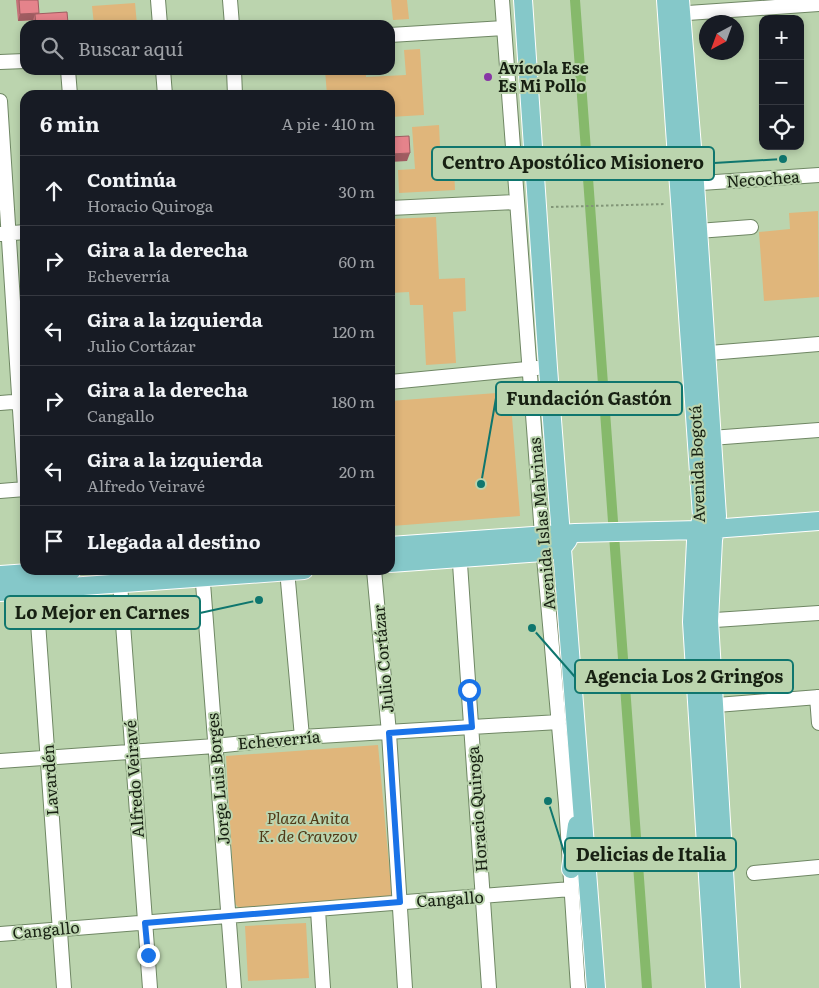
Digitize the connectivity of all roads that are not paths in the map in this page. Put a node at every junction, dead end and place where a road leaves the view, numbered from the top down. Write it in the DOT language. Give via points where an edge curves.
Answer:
graph roads {
  1 [pos="158,0"];
  2 [pos="230,0"];
  3 [pos="502,0"];
  4 [pos="523,0"];
  5 [pos="819,4"];
  6 [pos="673,7"];
  7 [pos="160,20"];
  8 [pos="232,20"];
  9 [pos="504,28"];
  10 [pos="395,35"];
  11 [pos="20,61"];
  12 [pos="0,62"];
  13 [pos="68,75"];
  14 [pos="163,75"];
  15 [pos="234,75"];
  16 [pos="70,90"];
  17 [pos="165,90"];
  18 [pos="235,90"];
  19 [pos="0,101"];
  20 [pos="819,175"];
  21 [pos="686,184"];
  22 [pos="517,202"];
  23 [pos="395,208"];
  24 [pos="752,227"];
  25 [pos="698,230"];
  26 [pos="20,232"];
  27 [pos="5,234"];
  28 [pos="20,310"];
  29 [pos="819,344"];
  30 [pos="699,354"];
  31 [pos="548,368"];
  32 [pos="530,369"];
  33 [pos="395,382"];
  34 [pos="20,402"];
  35 [pos="0,403"];
  36 [pos="819,430"];
  37 [pos="711,438"];
  38 [pos="20,488"];
  39 [pos="0,490"];
  40 [pos="819,520"];
  41 [pos="707,529"];
  42 [pos="566,538"];
  43 [pos="542,544"];
  44 [pos="395,546"];
  45 [pos="459,550"];
  46 [pos="395,563"];
  47 [pos="0,575"];
  48 [pos="160,575"];
  49 [pos="202,575"];
  50 [pos="293,575"];
  51 [pos="374,575"];
  52 [pos="35,577"];
  53 [pos="119,577"];
  54 [pos="0,592"];
  55 [pos="819,613"];
  56 [pos="709,620"];
  57 [pos="692,622"];
  58 [pos="818,697"];
  59 [pos="705,706"];
  60 [pos="559,722"];
  61 [pos="819,723"];
  62 [pos="472,727"];
  63 [pos="389,733"];
  64 [pos="302,736"];
  65 [pos="215,746"];
  66 [pos="132,752"];
  67 [pos="48,757"];
  68 [pos="0,761"];
  69 [pos="582,791"];
  70 [pos="819,867"];
  71 [pos="570,869"];
  72 [pos="754,873"];
  73 [pos="571,889"];
  74 [pos="483,897"];
  75 [pos="400,902"];
  76 [pos="318,910"];
  77 [pos="229,915"];
  78 [pos="145,923"];
  79 [pos="60,928"];
  80 [pos="0,934"];
  81 [pos="64,988"];
  82 [pos="150,988"];
  83 [pos="234,988"];
  84 [pos="323,988"];
  85 [pos="405,988"];
  86 [pos="489,988"];
  87 [pos="578,988"];
  88 [pos="596,988"];
  89 [pos="715,988"];
  90 [pos="732,988"];
  1 -- 7 [label="street"];
  2 -- 8 [label="street"];
  3 -- 9 [label="street, Avenida Islas Malvinas"];
  4 -- 31 [label="main road, Avenida Islas Malvinas"];
  5 -- 6 [label="street"];
  6 -- 21 [label="main road, Avenida Bogotá"];
  9 -- 10 [label="street"];
  9 -- 22 [label="street, Avenida Islas Malvinas"];
  11 -- 12 [label="street"];
  13 -- 16 [label="street"];
  14 -- 17 [label="street"];
  15 -- 18 [label="street"];
  19 -- 27 [label="street"];
  20 -- 21 [label="street, Necochea"];
  21 -- 25 [label="main road, Avenida Bogotá"];
  21 -- 30 [label="main road, Avenida Bogotá" via="679,204"];
  22 -- 23 [label="street"];
  22 -- 32 [label="street, Avenida Islas Malvinas"];
  24 -- 25 [label="street"];
  25 -- 30 [label="main road, Avenida Bogotá"];
  26 -- 27 [label="street"];
  27 -- 28 [label="street"];
  29 -- 30 [label="street"];
  30 -- 37 [label="main road, Avenida Bogotá"];
  30 -- 41 [label="main road, Avenida Bogotá" via="702,516"];
  31 -- 32 [label="street"];
  31 -- 42 [label="main road, Avenida Islas Malvinas"];
  32 -- 33 [label="street"];
  32 -- 43 [label="street, Avenida Islas Malvinas"];
  34 -- 35 [label="street"];
  36 -- 37 [label="street"];
  37 -- 41 [label="main road, Avenida Bogotá" via="717,516"];
  38 -- 39 [label="street"];
  40 -- 41 [label="main road"];
  41 -- 42 [label="main road" via="603,531"];
  41 -- 56 [label="main road, Avenida Bogotá"];
  41 -- 57 [label="main road, Avenida Bogotá" via="696,541"];
  42 -- 43 [label="main road"];
  42 -- 69 [label="main road, Avenida Islas Malvinas"];
  43 -- 45 [label="main road"];
  43 -- 60 [label="street, Avenida Islas Malvinas"];
  44 -- 45 [label="main road"];
  45 -- 46 [label="main road"];
  45 -- 62 [label="street, Horacio Quiroga"];
  47 -- 52 [label="main road"];
  48 -- 53 [label="main road"];
  49 -- 65 [label="street, Jorge Luis Borges"];
  50 -- 64 [label="street"];
  51 -- 63 [label="street, Julio Cortázar"];
  52 -- 53 [label="main road"];
  52 -- 54 [label="main road"];
  52 -- 67 [label="street, Lavardén"];
  53 -- 66 [label="street, Alfredo Veiravé"];
  55 -- 56 [label="street"];
  56 -- 57 [label="street"];
  56 -- 59 [label="main road, Avenida Bogotá"];
  57 -- 59 [label="main road, Avenida Bogotá"];
  58 -- 59 [label="street"];
  58 -- 61 [label="street"];
  59 -- 89 [label="main road, Avenida Bogotá"];
  59 -- 90 [label="main road, Avenida Bogotá"];
  60 -- 62 [label="street, Echeverría"];
  60 -- 71 [label="street, Avenida Islas Malvinas"];
  62 -- 63 [label="street, Echeverría"];
  62 -- 74 [label="street, Horacio Quiroga"];
  63 -- 64 [label="street, Echeverría"];
  63 -- 75 [label="street, Julio Cortázar"];
  64 -- 65 [label="street, Echeverría"];
  65 -- 66 [label="street, Echeverría"];
  65 -- 77 [label="street, Jorge Luis Borges"];
  66 -- 67 [label="street, Echeverría"];
  66 -- 78 [label="street, Alfredo Veiravé"];
  67 -- 68 [label="street, Echeverría"];
  67 -- 79 [label="street, Lavardén"];
  69 -- 71 [label="main road"];
  69 -- 88 [label="main road, Avenida Islas Malvinas"];
  70 -- 72 [label="street"];
  71 -- 73 [label="street, Avenida Islas Malvinas"];
  73 -- 74 [label="street, Cangallo"];
  73 -- 87 [label="street, Avenida Islas Malvinas"];
  74 -- 75 [label="street, Cangallo"];
  74 -- 86 [label="street, Horacio Quiroga"];
  75 -- 76 [label="street, Cangallo"];
  75 -- 85 [label="street, Julio Cortázar"];
  76 -- 77 [label="street, Cangallo"];
  76 -- 84 [label="street"];
  77 -- 78 [label="street, Cangallo"];
  77 -- 83 [label="street, Jorge Luis Borges"];
  78 -- 79 [label="street, Cangallo"];
  78 -- 82 [label="street, Alfredo Veiravé"];
  79 -- 80 [label="street, Cangallo"];
  79 -- 81 [label="street, Lavardén"];
}
